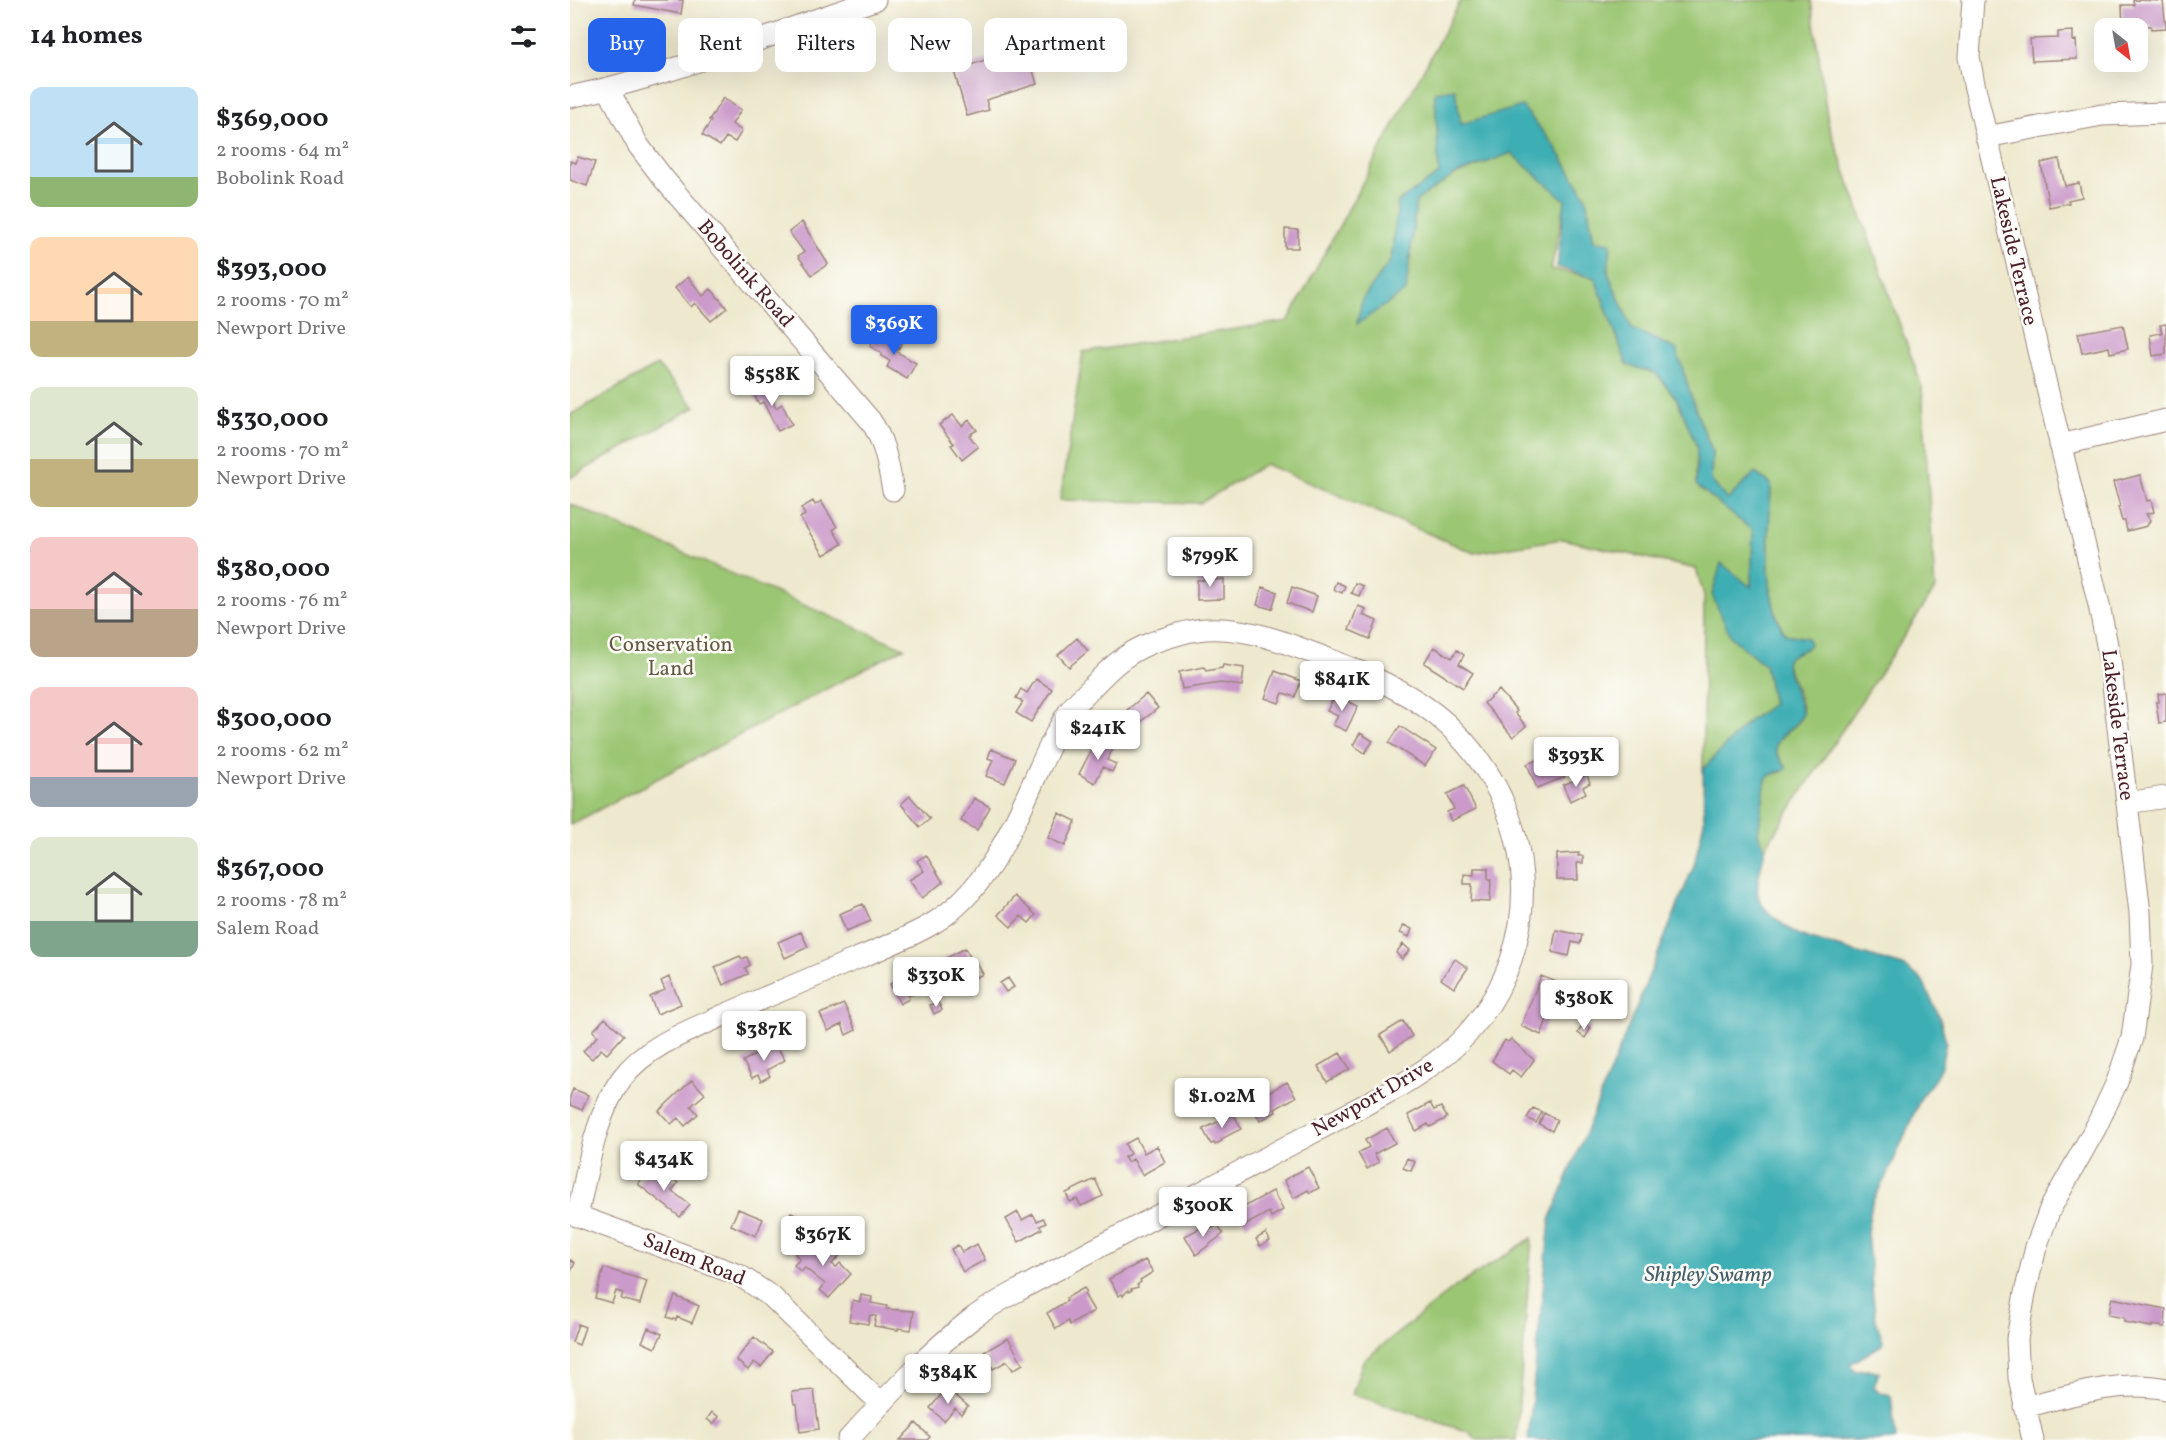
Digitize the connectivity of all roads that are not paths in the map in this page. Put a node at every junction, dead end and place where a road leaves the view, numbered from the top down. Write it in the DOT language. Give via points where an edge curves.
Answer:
graph roads {
  1 [pos="875,0"];
  2 [pos="1973,0"];
  3 [pos="608,89"];
  4 [pos="570,98"];
  5 [pos="2166,113"];
  6 [pos="1986,137"];
  7 [pos="2166,420"];
  8 [pos="2060,445"];
  9 [pos="893,490"];
  10 [pos="2166,797"];
  11 [pos="2127,803"];
  12 [pos="573,1214"];
  13 [pos="2166,1389"];
  14 [pos="883,1402"];
  15 [pos="2024,1407"];
  16 [pos="848,1440"];
  17 [pos="2033,1440"];
  1 -- 3 [label="street"];
  2 -- 6 [label="street, Lakeside Terrace" via="1969,57"];
  3 -- 4 [label="street"];
  3 -- 9 [label="street, Bobolink Road" via="638,145 663,178 878,431"];
  5 -- 6 [label="street" via="2102,115"];
  6 -- 8 [label="street, Lakeside Terrace"];
  7 -- 8 [label="street"];
  8 -- 11 [label="street, Lakeside Terrace" via="2110,660"];
  10 -- 11 [label="street"];
  11 -- 15 [label="street, Lakeside Terrace" via="2142,964 2132,1038 2117,1082 2050,1209 2036,1247 2017,1339"];
  12 -- 14 [label="street, Salem Road" via="739,1275 772,1297"];
  12 -- 14 [label="street, Newport Drive" via="606,1108 636,1062 700,1026 898,942 953,909 989,869 1070,710 1115,663 1178,634 1234,630 1293,645 1339,663 1434,713 1469,747 1495,784 1511,818 1521,862 1521,927 1513,954 1502,984 1468,1033 1448,1053 1398,1087 975,1317"];
  13 -- 15 [label="street" via="2127,1386"];
  14 -- 16 [label="street, Newport Drive"];
  15 -- 17 [label="street, Lakeside Terrace"];
}
